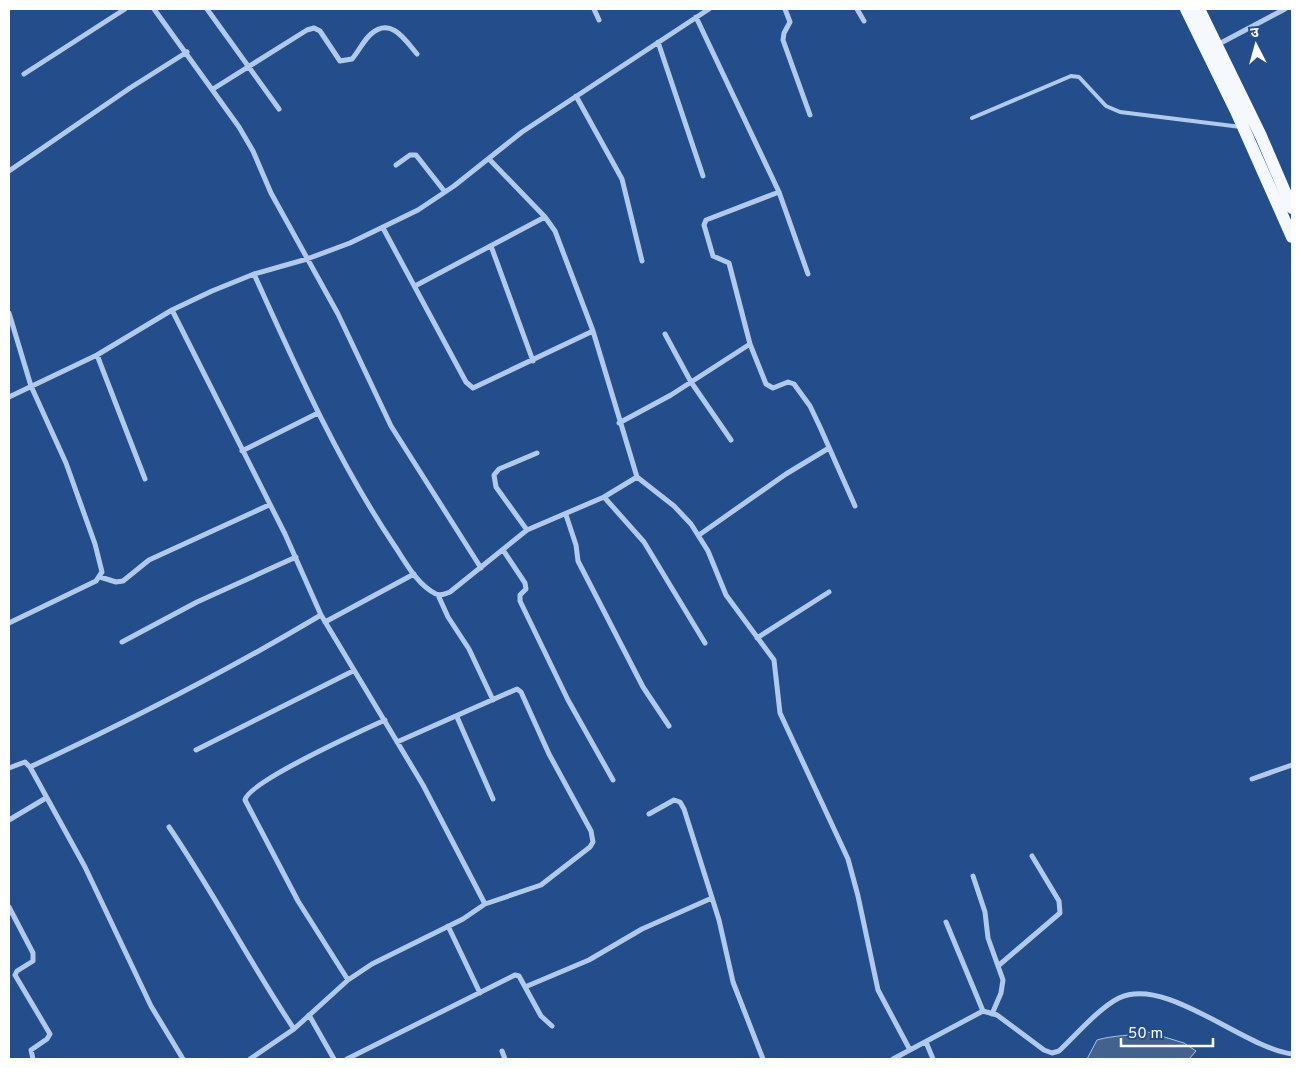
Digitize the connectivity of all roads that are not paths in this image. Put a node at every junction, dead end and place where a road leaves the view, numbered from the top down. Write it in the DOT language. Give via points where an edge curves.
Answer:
graph roads {
  1 [pos="125,9"];
  2 [pos="154,9"];
  3 [pos="207,9"];
  4 [pos="594,9"];
  5 [pos="709,9"];
  6 [pos="785,9"];
  7 [pos="857,9"];
  8 [pos="1186,9"];
  9 [pos="1199,9"];
  10 [pos="1285,9"];
  11 [pos="696,17"];
  12 [pos="599,20"];
  13 [pos="864,21"];
  14 [pos="658,42"];
  15 [pos="1216,46"];
  16 [pos="187,52"];
  17 [pos="417,54"];
  18 [pos="248,67"];
  19 [pos="24,74"];
  20 [pos="213,90"];
  21 [pos="576,96"];
  22 [pos="279,109"];
  23 [pos="810,115"];
  24 [pos="972,118"];
  25 [pos="1243,127"];
  26 [pos="490,159"];
  27 [pos="396,165"];
  28 [pos="9,171"];
  29 [pos="703,176"];
  30 [pos="446,192"];
  31 [pos="779,192"];
  32 [pos="1292,208"];
  33 [pos="545,217"];
  34 [pos="384,228"];
  35 [pos="1292,237"];
  36 [pos="491,246"];
  37 [pos="307,259"];
  38 [pos="642,261"];
  39 [pos="254,274"];
  40 [pos="808,274"];
  41 [pos="415,286"];
  42 [pos="172,310"];
  43 [pos="9,314"];
  44 [pos="594,331"];
  45 [pos="665,334"];
  46 [pos="750,344"];
  47 [pos="97,355"];
  48 [pos="533,361"];
  49 [pos="691,382"];
  50 [pos="31,386"];
  51 [pos="9,398"];
  52 [pos="318,413"];
  53 [pos="619,423"];
  54 [pos="731,440"];
  55 [pos="829,448"];
  56 [pos="242,451"];
  57 [pos="537,453"];
  58 [pos="637,477"];
  59 [pos="146,478"];
  60 [pos="604,497"];
  61 [pos="269,505"];
  62 [pos="855,506"];
  63 [pos="566,515"];
  64 [pos="527,530"];
  65 [pos="699,535"];
  66 [pos="503,550"];
  67 [pos="296,557"];
  68 [pos="481,568"];
  69 [pos="414,574"];
  70 [pos="100,577"];
  71 [pos="829,592"];
  72 [pos="438,595"];
  73 [pos="322,616"];
  74 [pos="325,622"];
  75 [pos="9,623"];
  76 [pos="756,638"];
  77 [pos="122,642"];
  78 [pos="705,643"];
  79 [pos="353,670"];
  80 [pos="493,700"];
  81 [pos="457,717"];
  82 [pos="385,720"];
  83 [pos="669,726"];
  84 [pos="397,742"];
  85 [pos="196,750"];
  86 [pos="1292,765"];
  87 [pos="30,767"];
  88 [pos="9,768"];
  89 [pos="1252,779"];
  90 [pos="613,780"];
  91 [pos="46,798"];
  92 [pos="493,799"];
  93 [pos="649,814"];
  94 [pos="9,820"];
  95 [pos="169,827"];
  96 [pos="1032,856"];
  97 [pos="973,876"];
  98 [pos="712,898"];
  99 [pos="485,904"];
  100 [pos="9,907"];
  101 [pos="946,922"];
  102 [pos="448,926"];
  103 [pos="998,966"];
  104 [pos="348,980"];
  105 [pos="525,987"];
  106 [pos="480,994"];
  107 [pos="983,1011"];
  108 [pos="992,1014"];
  109 [pos="309,1015"];
  110 [pos="552,1026"];
  111 [pos="294,1029"];
  112 [pos="926,1042"];
  113 [pos="910,1050"];
  114 [pos="502,1052"];
  115 [pos="1292,1054"];
  116 [pos="34,1059"];
  117 [pos="183,1059"];
  118 [pos="250,1059"];
  119 [pos="334,1059"];
  120 [pos="347,1059"];
  121 [pos="506,1059"];
  122 [pos="763,1059"];
  123 [pos="893,1059"];
  124 [pos="932,1059"];
  1 -- 19 [label="street"];
  2 -- 16 [label="street"];
  3 -- 18 [label="street"];
  4 -- 12 [label="street"];
  5 -- 11 [label="street"];
  6 -- 23 [label="street" via="790,22 783,40"];
  7 -- 13 [label="street"];
  8 -- 25 [label="main road"];
  9 -- 15 [label="main road"];
  10 -- 15 [label="street"];
  11 -- 14 [label="street"];
  11 -- 31 [label="street"];
  14 -- 21 [label="street"];
  14 -- 29 [label="street"];
  15 -- 32 [label="main road"];
  16 -- 20 [label="street"];
  16 -- 28 [label="street"];
  17 -- 18 [label="street" via="398,31 385,28 371,33 352,59 340,61 314,28"];
  18 -- 20 [label="street"];
  18 -- 22 [label="street"];
  20 -- 37 [label="street" via="239,127"];
  21 -- 26 [label="street" via="522,132"];
  21 -- 38 [label="street" via="622,179"];
  24 -- 25 [label="lane" via="1071,76 1079,77 1106,106 1120,112"];
  25 -- 35 [label="main road"];
  26 -- 30 [label="street"];
  26 -- 33 [label="street"];
  27 -- 30 [label="street" via="410,155 416,155"];
  30 -- 34 [label="street"];
  31 -- 40 [label="street"];
  31 -- 46 [label="street" via="704,222 713,256 729,263"];
  33 -- 36 [label="street"];
  33 -- 44 [label="street" via="563,249"];
  34 -- 37 [label="street"];
  34 -- 41 [label="street"];
  36 -- 41 [label="street"];
  36 -- 48 [label="street"];
  37 -- 39 [label="street"];
  37 -- 68 [label="street" via="338,314 391,426"];
  39 -- 42 [label="street"];
  39 -- 52 [label="street"];
  41 -- 48 [label="street" via="469,386 477,388"];
  42 -- 47 [label="street"];
  42 -- 56 [label="street"];
  43 -- 50 [label="street"];
  44 -- 48 [label="street"];
  44 -- 53 [label="street"];
  45 -- 49 [label="street"];
  46 -- 49 [label="street"];
  46 -- 55 [label="street" via="766,384 773,388 788,382 794,384 810,406"];
  47 -- 50 [label="street"];
  47 -- 59 [label="street"];
  49 -- 53 [label="street"];
  49 -- 54 [label="street"];
  50 -- 51 [label="street"];
  50 -- 70 [label="street" via="82,505 101,565"];
  52 -- 56 [label="street"];
  52 -- 69 [label="street" via="354,481"];
  53 -- 58 [label="street"];
  55 -- 62 [label="street"];
  55 -- 65 [label="street"];
  56 -- 61 [label="street"];
  57 -- 64 [label="street" via="499,469 494,475 496,487"];
  58 -- 60 [label="street"];
  58 -- 65 [label="street" via="674,506"];
  60 -- 63 [label="street"];
  60 -- 78 [label="street" via="644,542"];
  61 -- 67 [label="street"];
  61 -- 70 [label="street" via="149,560 123,581"];
  63 -- 64 [label="street"];
  63 -- 83 [label="street" via="578,561 643,687"];
  64 -- 66 [label="street"];
  65 -- 76 [label="street" via="726,595"];
  66 -- 68 [label="street"];
  66 -- 90 [label="street" via="525,583 526,589 519,598 524,610 568,700"];
  67 -- 73 [label="street"];
  67 -- 77 [label="street" via="197,602"];
  68 -- 72 [label="street" via="450,592"];
  69 -- 72 [label="street"];
  69 -- 74 [label="street"];
  70 -- 75 [label="street"];
  71 -- 76 [label="street"];
  72 -- 80 [label="street"];
  73 -- 74 [label="street"];
  73 -- 87 [label="street" via="155,706"];
  74 -- 79 [label="street"];
  76 -- 113 [label="street" via="774,660 782,720 848,859 878,990"];
  79 -- 82 [label="street"];
  79 -- 85 [label="street"];
  80 -- 81 [label="street"];
  80 -- 99 [label="street" via="511,690 520,692 548,754 591,831 593,842 542,885"];
  81 -- 84 [label="street"];
  81 -- 92 [label="street"];
  82 -- 84 [label="street"];
  82 -- 104 [label="street" via="283,770 250,791 245,800 298,901"];
  84 -- 99 [label="street" via="438,811"];
  86 -- 89 [label="street"];
  87 -- 88 [label="street" via="25,762"];
  87 -- 91 [label="street"];
  91 -- 94 [label="street"];
  91 -- 117 [label="street" via="85,867 151,1006"];
  93 -- 98 [label="street" via="674,800 680,802"];
  95 -- 111 [label="street"];
  96 -- 103 [label="street" via="1059,901 1060,913"];
  97 -- 103 [label="street"];
  98 -- 105 [label="street" via="642,929 589,960"];
  98 -- 122 [label="street" via="733,982"];
  99 -- 102 [label="street"];
  100 -- 116 [label="street" via="33,953 33,961 15,975 50,1034 31,1050"];
  101 -- 107 [label="street"];
  102 -- 104 [label="street" via="372,964"];
  102 -- 106 [label="street"];
  103 -- 108 [label="street" via="1002,987"];
  104 -- 109 [label="street"];
  105 -- 106 [label="street" via="515,975"];
  105 -- 110 [label="street" via="541,1016"];
  106 -- 120 [label="street"];
  107 -- 108 [label="street"];
  107 -- 112 [label="street"];
  108 -- 115 [label="street" via="1052,1053 1059,1051 1117,999 1141,993 1154,994 1273,1050"];
  109 -- 111 [label="street"];
  109 -- 119 [label="street"];
  111 -- 118 [label="street"];
  112 -- 113 [label="street"];
  112 -- 124 [label="street"];
  113 -- 123 [label="street"];
  114 -- 121 [label="street"];
}
